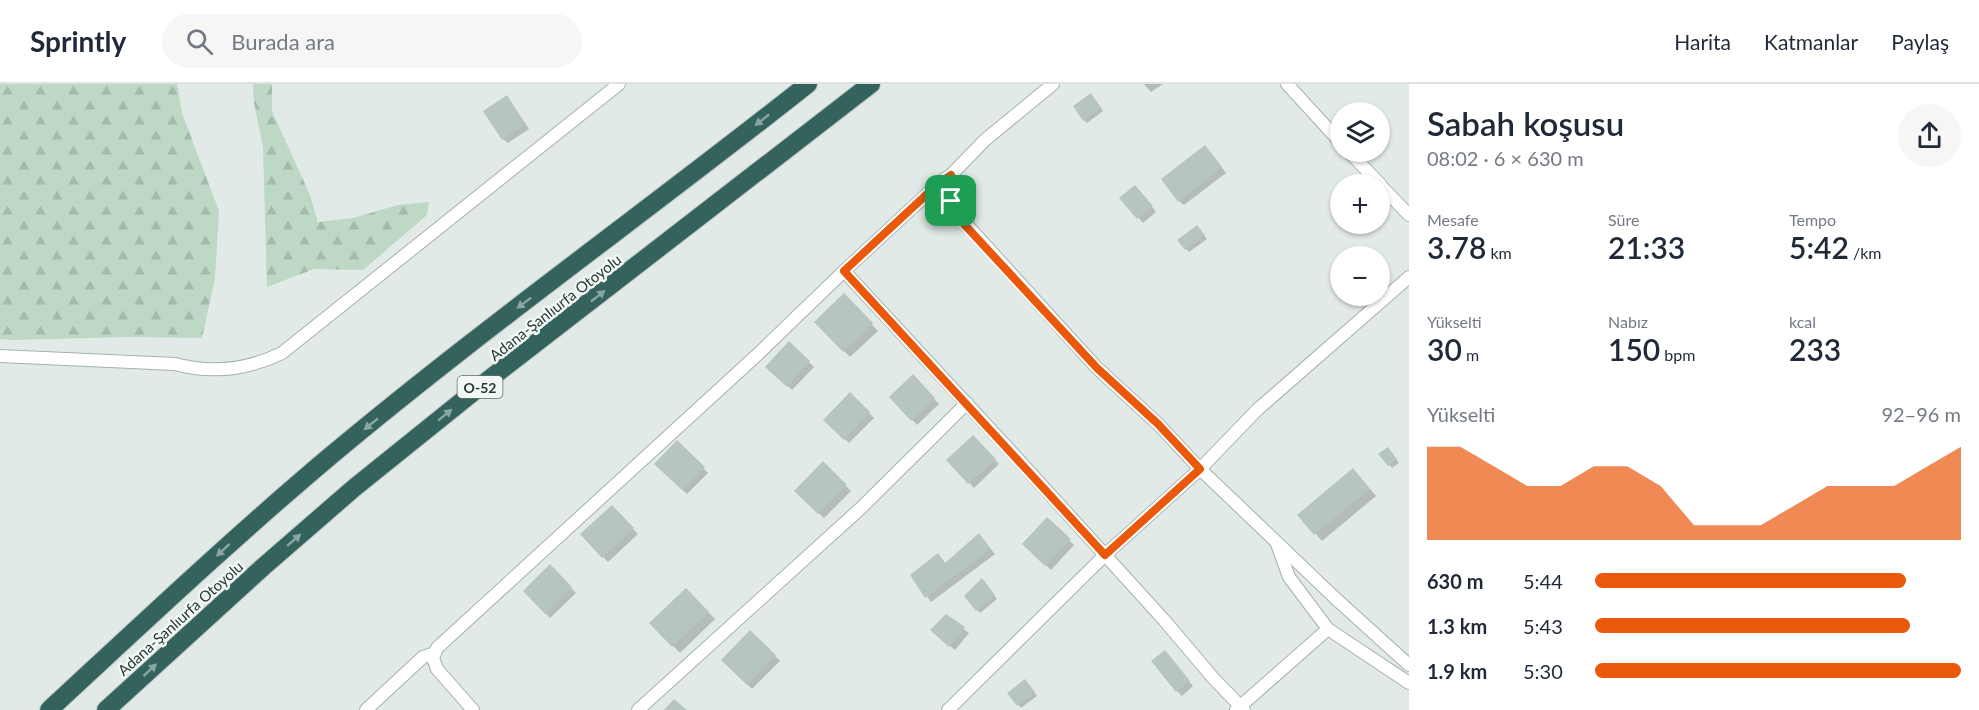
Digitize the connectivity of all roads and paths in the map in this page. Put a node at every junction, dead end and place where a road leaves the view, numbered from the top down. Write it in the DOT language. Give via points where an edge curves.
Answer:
graph roads {
  1 [pos="619,84"];
  2 [pos="808,84"];
  3 [pos="870,84"];
  4 [pos="1053,84"];
  5 [pos="1287,84"];
  6 [pos="1330,131"];
  7 [pos="1358,162"];
  8 [pos="1370,174"];
  9 [pos="951,175"];
  10 [pos="1390,195"];
  11 [pos="1409,215"];
  12 [pos="844,271"];
  13 [pos="1409,277"];
  14 [pos="0,356"];
  15 [pos="967,404"];
  16 [pos="1200,469"];
  17 [pos="1275,540"];
  18 [pos="1105,555"];
  19 [pos="1328,629"];
  20 [pos="435,653"];
  21 [pos="1409,665"];
  22 [pos="1409,683"];
  23 [pos="1240,708"];
  24 [pos="49,710"];
  25 [pos="106,710"];
  26 [pos="366,710"];
  27 [pos="473,710"];
  28 [pos="638,710"];
  29 [pos="948,710"];
  1 -- 14 [label="street" via="271,358 219,370 175,364"];
  2 -- 24 [label="highway, Adana-Şanlıurfa Otoyolu / O-52, one-way" via="329,457"];
  25 -- 3 [label="highway, Adana-Şanlıurfa Otoyolu / O-52, one-way" via="354,488"];
  4 -- 9 [label="street" via="985,140"];
  5 -- 6 [label="street"];
  7 -- 8 [label="street"];
  9 -- 12 [label="street"];
  9 -- 16 [label="street" via="951,201 963,223 1097,368"];
  10 -- 11 [label="street"];
  12 -- 15 [label="street"];
  12 -- 20 [label="street"];
  13 -- 16 [label="street" via="1257,410"];
  15 -- 18 [label="street"];
  15 -- 28 [label="street" via="861,508"];
  16 -- 17 [label="street"];
  16 -- 18 [label="street"];
  17 -- 19 [label="street" via="1289,577"];
  17 -- 21 [label="street"];
  18 -- 23 [label="street"];
  18 -- 29 [label="street"];
  19 -- 22 [label="street"];
  19 -- 23 [label="street"];
  20 -- 26 [label="street" via="423,657"];
  20 -- 27 [label="street" via="433,663 437,669"];
}
